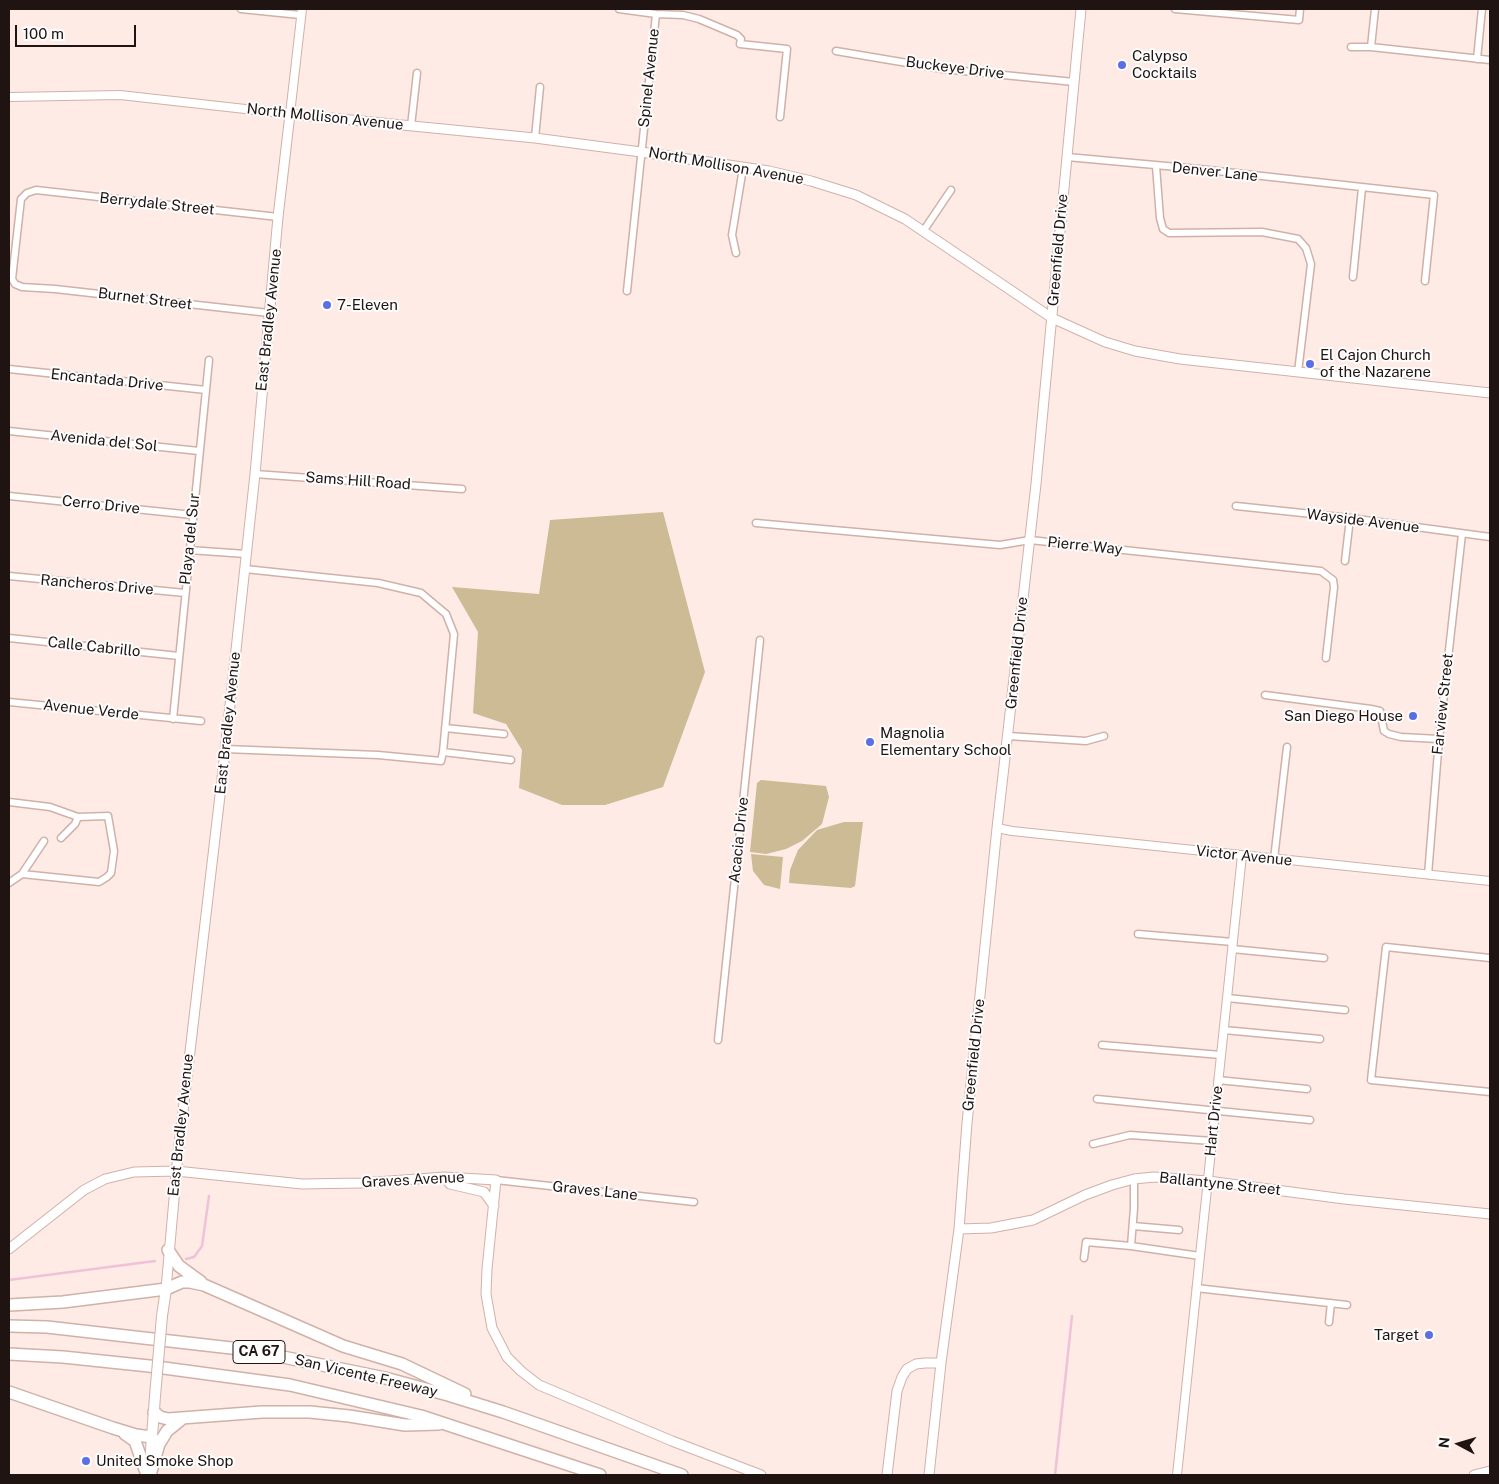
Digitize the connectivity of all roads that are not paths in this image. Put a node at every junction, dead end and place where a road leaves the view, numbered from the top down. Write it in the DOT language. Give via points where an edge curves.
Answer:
graph roads {
  1 [pos="242,9"];
  2 [pos="619,9"];
  3 [pos="1081,9"];
  4 [pos="1174,9"];
  5 [pos="1300,9"];
  6 [pos="1375,9"];
  7 [pos="1482,9"];
  8 [pos="301,12"];
  9 [pos="656,14"];
  10 [pos="1351,47"];
  11 [pos="1371,47"];
  12 [pos="836,51"];
  13 [pos="1477,58"];
  14 [pos="1490,60"];
  15 [pos="417,73"];
  16 [pos="1074,82"];
  17 [pos="540,87"];
  18 [pos="9,96"];
  19 [pos="290,114"];
  20 [pos="780,117"];
  21 [pos="411,126"];
  22 [pos="535,138"];
  23 [pos="641,152"];
  24 [pos="1067,158"];
  25 [pos="1156,166"];
  26 [pos="743,168"];
  27 [pos="1362,188"];
  28 [pos="951,190"];
  29 [pos="278,217"];
  30 [pos="924,230"];
  31 [pos="736,253"];
  32 [pos="1353,277"];
  33 [pos="1425,281"];
  34 [pos="22,287"];
  35 [pos="627,292"];
  36 [pos="269,313"];
  37 [pos="1052,318"];
  38 [pos="208,360"];
  39 [pos="9,369"];
  40 [pos="1298,372"];
  41 [pos="206,390"];
  42 [pos="1490,393"];
  43 [pos="9,431"];
  44 [pos="199,451"];
  45 [pos="254,474"];
  46 [pos="462,489"];
  47 [pos="9,496"];
  48 [pos="1236,506"];
  49 [pos="193,515"];
  50 [pos="1350,518"];
  51 [pos="756,523"];
  52 [pos="1462,534"];
  53 [pos="1490,537"];
  54 [pos="1030,540"];
  55 [pos="189,550"];
  56 [pos="246,554"];
  57 [pos="1345,561"];
  58 [pos="244,569"];
  59 [pos="9,576"];
  60 [pos="185,593"];
  61 [pos="9,638"];
  62 [pos="760,640"];
  63 [pos="179,656"];
  64 [pos="1326,658"];
  65 [pos="1264,696"];
  66 [pos="9,702"];
  67 [pos="173,719"];
  68 [pos="201,720"];
  69 [pos="445,728"];
  70 [pos="504,734"];
  71 [pos="1008,736"];
  72 [pos="1104,736"];
  73 [pos="1439,739"];
  74 [pos="1288,746"];
  75 [pos="225,749"];
  76 [pos="443,752"];
  77 [pos="511,760"];
  78 [pos="9,802"];
  79 [pos="78,817"];
  80 [pos="997,828"];
  81 [pos="61,838"];
  82 [pos="44,841"];
  83 [pos="1242,855"];
  84 [pos="1274,859"];
  85 [pos="22,874"];
  86 [pos="1428,875"];
  87 [pos="1490,881"];
  88 [pos="9,883"];
  89 [pos="1138,934"];
  90 [pos="1232,946"];
  91 [pos="1324,958"];
  92 [pos="1490,958"];
  93 [pos="1227,998"];
  94 [pos="1345,1010"];
  95 [pos="1224,1030"];
  96 [pos="1320,1039"];
  97 [pos="718,1040"];
  98 [pos="1102,1045"];
  99 [pos="1221,1055"];
  100 [pos="1218,1080"];
  101 [pos="1307,1089"];
  102 [pos="1490,1092"];
  103 [pos="1097,1099"];
  104 [pos="1215,1110"];
  105 [pos="1310,1120"];
  106 [pos="1212,1141"];
  107 [pos="1092,1144"];
  108 [pos="176,1171"];
  109 [pos="445,1177"];
  110 [pos="1134,1179"];
  111 [pos="496,1180"];
  112 [pos="1208,1181"];
  113 [pos="694,1202"];
  114 [pos="494,1206"];
  115 [pos="1490,1214"];
  116 [pos="1133,1226"];
  117 [pos="958,1229"];
  118 [pos="1179,1230"];
  119 [pos="1131,1246"];
  120 [pos="9,1248"];
  121 [pos="168,1250"];
  122 [pos="1200,1256"];
  123 [pos="1084,1258"];
  124 [pos="204,1285"];
  125 [pos="166,1288"];
  126 [pos="1196,1288"];
  127 [pos="1331,1303"];
  128 [pos="9,1305"];
  129 [pos="1347,1305"];
  130 [pos="1329,1322"];
  131 [pos="9,1326"];
  132 [pos="9,1354"];
  133 [pos="941,1364"];
  134 [pos="9,1392"];
  135 [pos="154,1412"];
  136 [pos="503,1412"];
  137 [pos="183,1418"];
  138 [pos="447,1424"];
  139 [pos="113,1428"];
  140 [pos="152,1437"];
  141 [pos="1490,1471"];
  142 [pos="148,1475"];
  143 [pos="600,1475"];
  144 [pos="682,1475"];
  145 [pos="762,1475"];
  146 [pos="888,1475"];
  147 [pos="929,1475"];
  148 [pos="1177,1475"];
  149 [pos="1474,1475"];
  1 -- 8 [label="street"];
  2 -- 9 [label="street"];
  3 -- 16 [label="main road, Greenfield Drive"];
  4 -- 5 [label="street" via="1299,20"];
  6 -- 11 [label="street"];
  7 -- 13 [label="street"];
  8 -- 19 [label="street, East Bradley Avenue"];
  9 -- 20 [label="street" via="700,19 736,35 741,39 740,44 787,49"];
  9 -- 23 [label="street, Spinel Avenue"];
  10 -- 11 [label="street"];
  11 -- 13 [label="street"];
  12 -- 16 [label="street, Buckeye Drive" via="943,69"];
  13 -- 14 [label="street"];
  15 -- 21 [label="street"];
  16 -- 24 [label="main road, Greenfield Drive"];
  17 -- 22 [label="street"];
  18 -- 19 [label="street, North Mollison Avenue" via="120,95"];
  19 -- 21 [label="main road, North Mollison Avenue"];
  19 -- 29 [label="main road, East Bradley Avenue"];
  21 -- 22 [label="main road, North Mollison Avenue"];
  22 -- 23 [label="main road, North Mollison Avenue"];
  23 -- 26 [label="main road, North Mollison Avenue"];
  23 -- 35 [label="street, Spinel Avenue"];
  24 -- 25 [label="street, Denver Lane"];
  24 -- 37 [label="main road, Greenfield Drive"];
  25 -- 27 [label="street, Denver Lane"];
  25 -- 40 [label="street" via="1160,218 1163,229 1169,233 1262,232 1298,239 1306,248 1311,264"];
  26 -- 30 [label="main road, North Mollison Avenue" via="811,181 856,195"];
  26 -- 31 [label="street" via="732,235"];
  27 -- 32 [label="street"];
  27 -- 33 [label="street, Denver Lane" via="1434,195"];
  28 -- 30 [label="street"];
  29 -- 34 [label="street, Berrydale Street" via="36,190 21,199 12,279"];
  29 -- 36 [label="main road, East Bradley Avenue"];
  30 -- 37 [label="main road, North Mollison Avenue"];
  34 -- 36 [label="street, Burnet Street"];
  36 -- 45 [label="main road, East Bradley Avenue"];
  37 -- 40 [label="main road, North Mollison Avenue" via="1105,342 1136,351"];
  37 -- 54 [label="main road, Greenfield Drive"];
  38 -- 41 [label="street, Playa del Sur"];
  39 -- 41 [label="street, Encantada Drive"];
  40 -- 42 [label="main road, North Mollison Avenue"];
  41 -- 44 [label="street, Playa del Sur"];
  43 -- 44 [label="street, Avenida del Sol"];
  44 -- 49 [label="street, Playa del Sur"];
  45 -- 46 [label="street, Sams Hill Road"];
  45 -- 56 [label="main road, East Bradley Avenue"];
  47 -- 49 [label="street, Cerro Drive"];
  48 -- 50 [label="street, Wayside Avenue"];
  49 -- 55 [label="street, Playa del Sur"];
  50 -- 52 [label="street, Wayside Avenue"];
  50 -- 57 [label="street"];
  51 -- 54 [label="street, Pierre Way" via="1000,545"];
  52 -- 53 [label="street, Wayside Avenue"];
  52 -- 73 [label="street, Farview Street"];
  54 -- 64 [label="street, Pierre Way" via="1321,571 1333,580 1334,587"];
  54 -- 71 [label="main road, Greenfield Drive"];
  55 -- 56 [label="street"];
  55 -- 60 [label="street, Playa del Sur"];
  56 -- 58 [label="main road, East Bradley Avenue"];
  58 -- 69 [label="street" via="378,583 421,593 446,614 454,634"];
  58 -- 75 [label="main road, East Bradley Avenue"];
  59 -- 60 [label="street, Rancheros Drive"];
  60 -- 63 [label="street, Playa del Sur"];
  61 -- 63 [label="street, Calle Cabrillo"];
  62 -- 97 [label="street, Acacia Drive"];
  63 -- 67 [label="street, Playa del Sur"];
  65 -- 73 [label="street" via="1371,708 1380,711 1384,731 1389,734"];
  66 -- 67 [label="street, Avenue Verde"];
  67 -- 68 [label="street, Avenue Verde"];
  69 -- 70 [label="street"];
  69 -- 76 [label="street"];
  71 -- 72 [label="street" via="1086,741"];
  71 -- 80 [label="main road, Greenfield Drive"];
  73 -- 86 [label="street, Farview Street"];
  74 -- 84 [label="street"];
  75 -- 76 [label="street" via="378,755 440,761"];
  75 -- 108 [label="main road, East Bradley Avenue"];
  76 -- 77 [label="street"];
  78 -- 79 [label="street" via="56,809"];
  79 -- 81 [label="street"];
  79 -- 85 [label="street" via="108,816 114,851 111,872 107,877 99,882"];
  80 -- 83 [label="street, Victor Avenue"];
  80 -- 117 [label="main road, Greenfield Drive"];
  82 -- 85 [label="street"];
  83 -- 84 [label="street, Victor Avenue"];
  83 -- 90 [label="street, Hart Drive"];
  84 -- 86 [label="street, Victor Avenue"];
  85 -- 88 [label="street"];
  86 -- 87 [label="street, Victor Avenue"];
  89 -- 90 [label="street"];
  90 -- 91 [label="street"];
  90 -- 93 [label="street, Hart Drive"];
  92 -- 102 [label="street" via="1386,947 1371,1080"];
  93 -- 94 [label="street"];
  93 -- 95 [label="street, Hart Drive"];
  95 -- 96 [label="street"];
  95 -- 99 [label="street, Hart Drive"];
  98 -- 99 [label="street"];
  99 -- 100 [label="street, Hart Drive"];
  100 -- 101 [label="street"];
  100 -- 104 [label="street, Hart Drive"];
  103 -- 104 [label="street"];
  104 -- 105 [label="street"];
  104 -- 106 [label="street, Hart Drive"];
  106 -- 107 [label="street" via="1130,1135"];
  106 -- 112 [label="street, Hart Drive"];
  108 -- 109 [label="main road, Graves Avenue" via="302,1184"];
  108 -- 120 [label="main road, Graves Avenue" via="134,1172 91,1185"];
  108 -- 121 [label="main road, East Bradley Avenue"];
  109 -- 111 [label="main road, Graves Avenue"];
  109 -- 114 [label="main road" via="450,1184 484,1192"];
  110 -- 112 [label="main road, Ballantyne Street" via="1154,1177"];
  110 -- 116 [label="street"];
  110 -- 117 [label="main road, Ballantyne Street" via="1112,1184 1033,1220 992,1228"];
  111 -- 113 [label="street, Graves Lane"];
  111 -- 114 [label="main road"];
  112 -- 115 [label="main road, Ballantyne Street"];
  112 -- 122 [label="street, Hart Drive"];
  114 -- 145 [label="main road" via="486,1305 495,1336 507,1357 533,1381 552,1391"];
  116 -- 118 [label="street"];
  116 -- 119 [label="street"];
  117 -- 133 [label="main road, Greenfield Drive"];
  119 -- 122 [label="street"];
  119 -- 123 [label="street" via="1086,1242"];
  121 -- 124 [label="highway" via="179,1266"];
  121 -- 125 [label="main road, East Bradley Avenue"];
  122 -- 126 [label="street, Hart Drive"];
  124 -- 125 [label="highway" via="182,1282"];
  124 -- 136 [label="highway" via="343,1346 402,1364"];
  125 -- 128 [label="highway" via="63,1302"];
  125 -- 135 [label="main road, East Bradley Avenue, bridge"];
  126 -- 127 [label="street"];
  126 -- 148 [label="street, Hart Drive"];
  127 -- 129 [label="street"];
  127 -- 130 [label="street"];
  131 -- 136 [label="highway, San Vicente Freeway / CA 67" via="46,1327 249,1350 385,1378"];
  132 -- 138 [label="highway, San Vicente Freeway / CA 67" via="149,1366 290,1385"];
  133 -- 146 [label="main road" via="916,1364 902,1377 897,1391"];
  133 -- 147 [label="main road, Greenfield Drive"];
  134 -- 139 [label="highway"];
  135 -- 137 [label="highway" via="168,1419"];
  135 -- 140 [label="main road, East Bradley Avenue"];
  136 -- 144 [label="highway, San Vicente Freeway / CA 67"];
  137 -- 138 [label="highway" via="310,1412 405,1425"];
  137 -- 142 [label="highway" via="167,1431 159,1444"];
  138 -- 143 [label="highway, San Vicente Freeway / CA 67"];
  139 -- 140 [label="highway"];
  139 -- 142 [label="highway" via="135,1441"];
  140 -- 142 [label="main road, East Bradley Avenue"];
  141 -- 149 [label="main road"];
}
